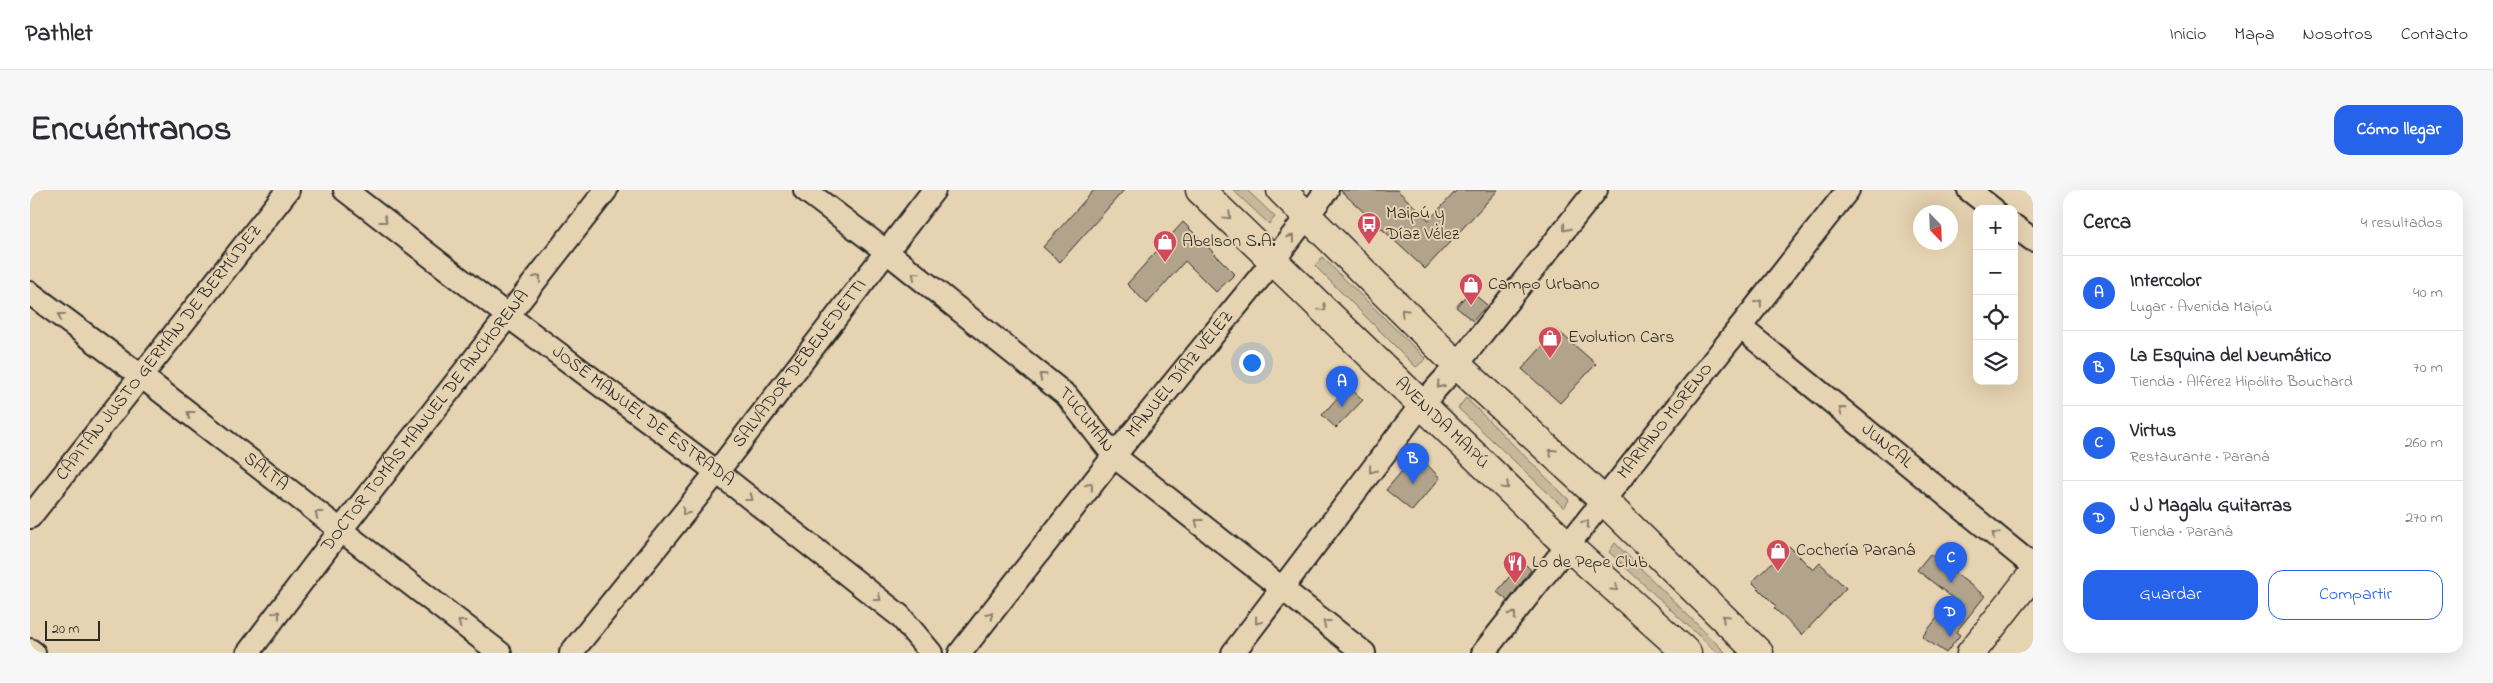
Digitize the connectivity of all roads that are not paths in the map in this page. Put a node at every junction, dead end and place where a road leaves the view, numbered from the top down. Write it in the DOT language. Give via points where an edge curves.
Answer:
graph roads {
  1 [pos="288,190"];
  2 [pos="345,190"];
  3 [pos="606,190"];
  4 [pos="804,190"];
  5 [pos="934,190"];
  6 [pos="1200,190"];
  7 [pos="1281,190"];
  8 [pos="1327,190"];
  9 [pos="1596,190"];
  10 [pos="1848,190"];
  11 [pos="1969,190"];
  12 [pos="1988,205"];
  13 [pos="1307,216"];
  14 [pos="2018,229"];
  15 [pos="2033,240"];
  16 [pos="887,252"];
  17 [pos="1274,260"];
  18 [pos="30,293"];
  19 [pos="508,316"];
  20 [pos="1740,327"];
  21 [pos="1457,365"];
  22 [pos="141,376"];
  23 [pos="1422,404"];
  24 [pos="1114,456"];
  25 [pos="717,472"];
  26 [pos="1604,500"];
  27 [pos="30,517"];
  28 [pos="340,531"];
  29 [pos="1568,546"];
  30 [pos="2033,566"];
  31 [pos="2033,574"];
  32 [pos="1282,589"];
  33 [pos="30,650"];
  34 [pos="34,653"];
  35 [pos="248,653"];
  36 [pos="500,653"];
  37 [pos="571,653"];
  38 [pos="931,653"];
  39 [pos="960,653"];
  40 [pos="1233,653"];
  41 [pos="1364,653"];
  42 [pos="1483,653"];
  43 [pos="1687,653"];
  44 [pos="1759,653"];
  45 [pos="1971,653"];
  1 -- 22 [label="street, CAPITÁN JUSTO GERMÁN DE BERMÚDEZ"];
  2 -- 19 [label="street, JOSÉ MANUEL DE ESTRADA, one-way"];
  19 -- 3 [label="street, DOCTOR TOMÁS MANUEL DE ANCHORENA, one-way"];
  4 -- 16 [label="street, TUCUMÁN"];
  5 -- 16 [label="street, SALVADOR DEBENEDETTI"];
  6 -- 17 [label="main road, AVENIDA MAIPÚ, one-way"];
  7 -- 13 [label="main road"];
  8 -- 13 [label="street, MANUEL DÍAZ VÉLEZ"];
  9 -- 21 [label="street, one-way"];
  20 -- 10 [label="street, MARIANO MORENO, one-way"];
  11 -- 12 [label="street"];
  17 -- 13 [label="street, MANUEL DÍAZ VÉLEZ, one-way"];
  21 -- 13 [label="main road, one-way"];
  14 -- 15 [label="street"];
  24 -- 16 [label="street, TUCUMÁN, one-way" via="1068,396"];
  16 -- 25 [label="street, SALVADOR DEBENEDETTI"];
  17 -- 23 [label="main road, AVENIDA MAIPÚ, one-way"];
  17 -- 24 [label="street, MANUEL DÍAZ VÉLEZ"];
  22 -- 18 [label="street, SALTA, one-way"];
  19 -- 25 [label="street, JOSÉ MANUEL DE ESTRADA"];
  19 -- 28 [label="street, DOCTOR TOMÁS MANUEL DE ANCHORENA"];
  20 -- 26 [label="street, MARIANO MORENO"];
  30 -- 20 [label="street, JUNCAL, one-way"];
  21 -- 23 [label="street, one-way"];
  26 -- 21 [label="main road, one-way"];
  22 -- 27 [label="street, CAPITÁN JUSTO GERMÁN DE BERMÚDEZ"];
  28 -- 22 [label="street, SALTA, one-way"];
  23 -- 29 [label="main road, AVENIDA MAIPÚ, one-way"];
  23 -- 32 [label="street, one-way"];
  32 -- 24 [label="street, TUCUMÁN, one-way"];
  39 -- 24 [label="street, MANUEL DÍAZ VÉLEZ, one-way"];
  25 -- 37 [label="street, SALVADOR DEBENEDETTI, one-way"];
  25 -- 38 [label="street, JOSÉ MANUEL DE ESTRADA, one-way" via="900,616"];
  29 -- 26 [label="street, MARIANO MORENO, one-way"];
  44 -- 26 [label="main road, one-way"];
  35 -- 28 [label="street, DOCTOR TOMÁS MANUEL DE ANCHORENA, one-way"];
  36 -- 28 [label="street, SALTA, one-way"];
  42 -- 29 [label="street, MARIANO MORENO, one-way"];
  29 -- 43 [label="main road, AVENIDA MAIPÚ, one-way"];
  31 -- 45 [label="main road"];
  32 -- 40 [label="street, one-way"];
  41 -- 32 [label="street, TUCUMÁN, one-way"];
  33 -- 34 [label="street"];
}
